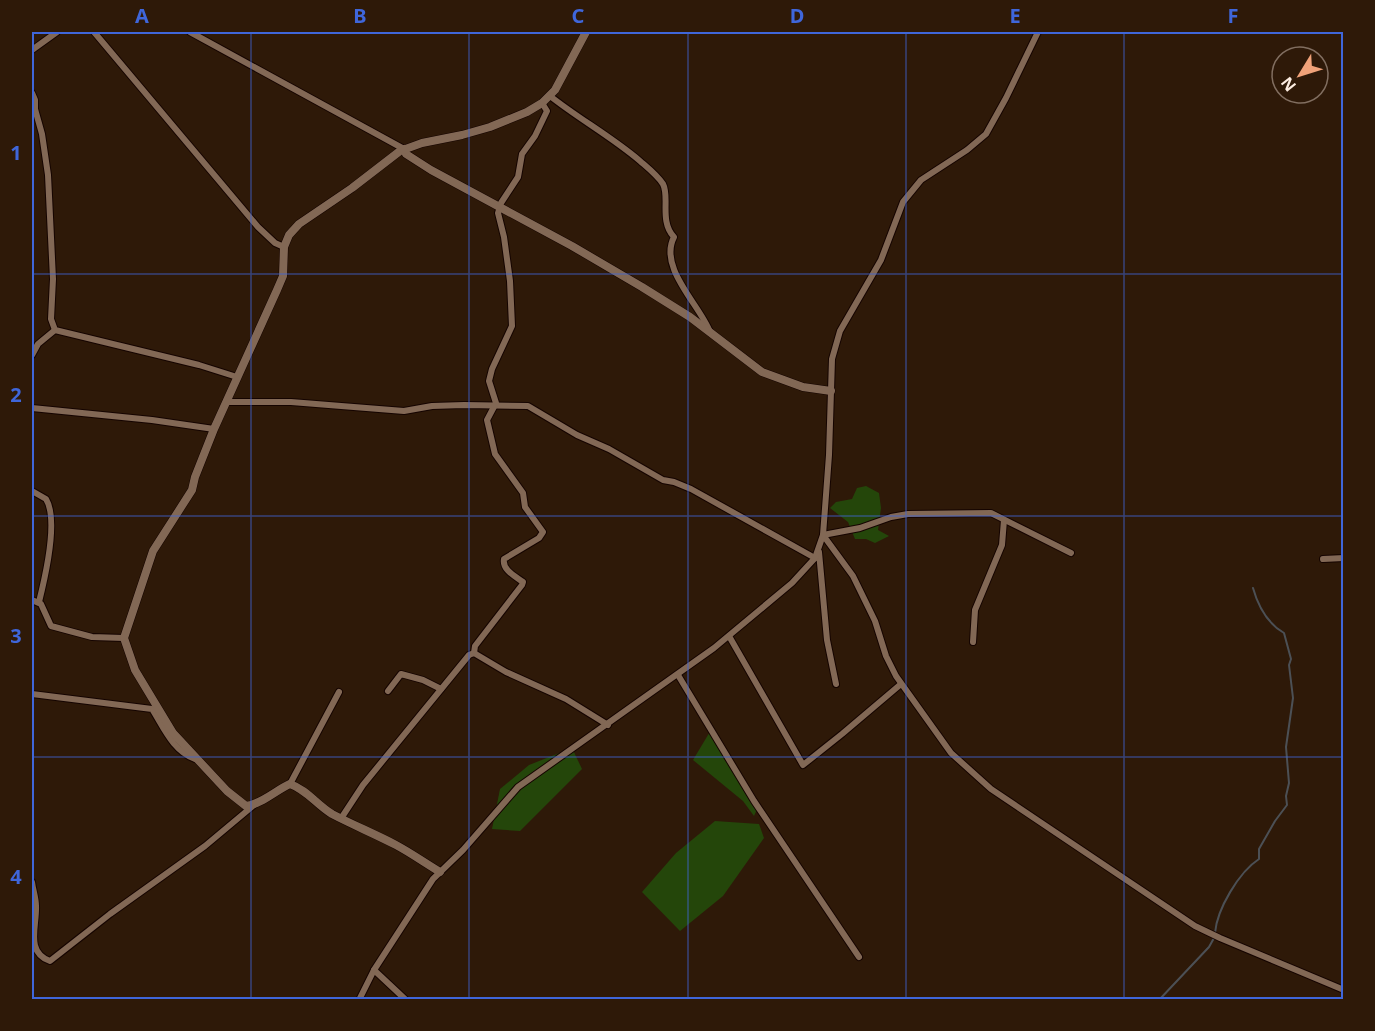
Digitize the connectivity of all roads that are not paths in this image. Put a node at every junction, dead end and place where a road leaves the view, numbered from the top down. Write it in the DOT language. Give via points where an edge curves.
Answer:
graph roads {
  1 [pos="57,32"];
  2 [pos="94,32"];
  3 [pos="190,32"];
  4 [pos="586,32"];
  5 [pos="1038,32"];
  6 [pos="32,50"];
  7 [pos="32,93"];
  8 [pos="550,96"];
  9 [pos="542,103"];
  10 [pos="404,149"];
  11 [pos="500,208"];
  12 [pos="284,247"];
  13 [pos="55,330"];
  14 [pos="711,335"];
  15 [pos="32,355"];
  16 [pos="237,377"];
  17 [pos="831,391"];
  18 [pos="226,402"];
  19 [pos="494,407"];
  20 [pos="32,408"];
  21 [pos="214,429"];
  22 [pos="32,491"];
  23 [pos="1004,520"];
  24 [pos="823,535"];
  25 [pos="818,549"];
  26 [pos="1071,554"];
  27 [pos="815,558"];
  28 [pos="1344,558"];
  29 [pos="1323,559"];
  30 [pos="32,600"];
  31 [pos="39,602"];
  32 [pos="729,636"];
  33 [pos="124,638"];
  34 [pos="973,642"];
  35 [pos="474,653"];
  36 [pos="678,675"];
  37 [pos="836,684"];
  38 [pos="901,684"];
  39 [pos="441,689"];
  40 [pos="388,691"];
  41 [pos="339,692"];
  42 [pos="32,694"];
  43 [pos="608,724"];
  44 [pos="196,759"];
  45 [pos="290,784"];
  46 [pos="254,805"];
  47 [pos="342,817"];
  48 [pos="440,872"];
  49 [pos="32,882"];
  50 [pos="859,957"];
  51 [pos="374,970"];
  52 [pos="1344,990"];
  53 [pos="359,999"];
  54 [pos="406,999"];
  1 -- 6 [label="street"];
  2 -- 12 [label="street" via="258,226"];
  3 -- 10 [label="street"];
  4 -- 8 [label="street"];
  5 -- 17 [label="street" via="986,134 921,180 903,202 881,260 837,340"];
  7 -- 13 [label="street" via="48,175 51,319"];
  8 -- 9 [label="street"];
  8 -- 14 [label="street" via="625,148 664,185 668,224 674,237 670,250 675,272"];
  9 -- 10 [label="street" via="490,127"];
  9 -- 11 [label="street" via="547,111 522,154 518,177"];
  10 -- 11 [label="street" via="431,171"];
  10 -- 12 [label="street" via="299,224"];
  11 -- 14 [label="street" via="642,287"];
  11 -- 19 [label="street" via="512,326 489,381"];
  12 -- 16 [label="street" via="283,276"];
  13 -- 15 [label="street" via="38,344"];
  13 -- 16 [label="street"];
  14 -- 17 [label="street" via="762,372 803,387"];
  16 -- 18 [label="street"];
  17 -- 24 [label="street"];
  18 -- 19 [label="street" via="291,402 404,411 449,405"];
  18 -- 21 [label="street"];
  19 -- 27 [label="street" via="528,406"];
  19 -- 35 [label="street" via="487,420 495,454 543,532 504,559 507,570 523,582 475,646"];
  20 -- 21 [label="street"];
  21 -- 33 [label="street" via="187,500 153,551"];
  22 -- 31 [label="street" via="46,499 50,515 51,543"];
  23 -- 24 [label="street" via="991,513 908,514"];
  23 -- 26 [label="street"];
  23 -- 34 [label="street" via="1002,545 975,610"];
  24 -- 25 [label="street"];
  24 -- 38 [label="street" via="853,576"];
  25 -- 27 [label="street"];
  25 -- 37 [label="street" via="827,640"];
  27 -- 32 [label="street" via="792,583"];
  28 -- 29 [label="street"];
  30 -- 31 [label="street"];
  31 -- 33 [label="street" via="51,626 92,637"];
  32 -- 36 [label="street"];
  32 -- 38 [label="street" via="803,765"];
  33 -- 44 [label="street" via="135,670 173,734"];
  35 -- 39 [label="street"];
  35 -- 43 [label="street"];
  36 -- 43 [label="street"];
  36 -- 50 [label="street" via="754,801"];
  38 -- 52 [label="street" via="951,753 991,789 1196,926"];
  39 -- 40 [label="street" via="401,674"];
  39 -- 47 [label="street"];
  41 -- 45 [label="street"];
  42 -- 44 [label="street" via="152,709 173,743 186,756"];
  43 -- 48 [label="street" via="518,787"];
  44 -- 46 [label="street" via="246,806"];
  45 -- 46 [label="street"];
  45 -- 47 [label="street"];
  46 -- 49 [label="street" via="50,961 42,958 33,941 36,907"];
  47 -- 48 [label="street"];
  48 -- 51 [label="street"];
  51 -- 53 [label="street"];
  51 -- 54 [label="street"];
}
